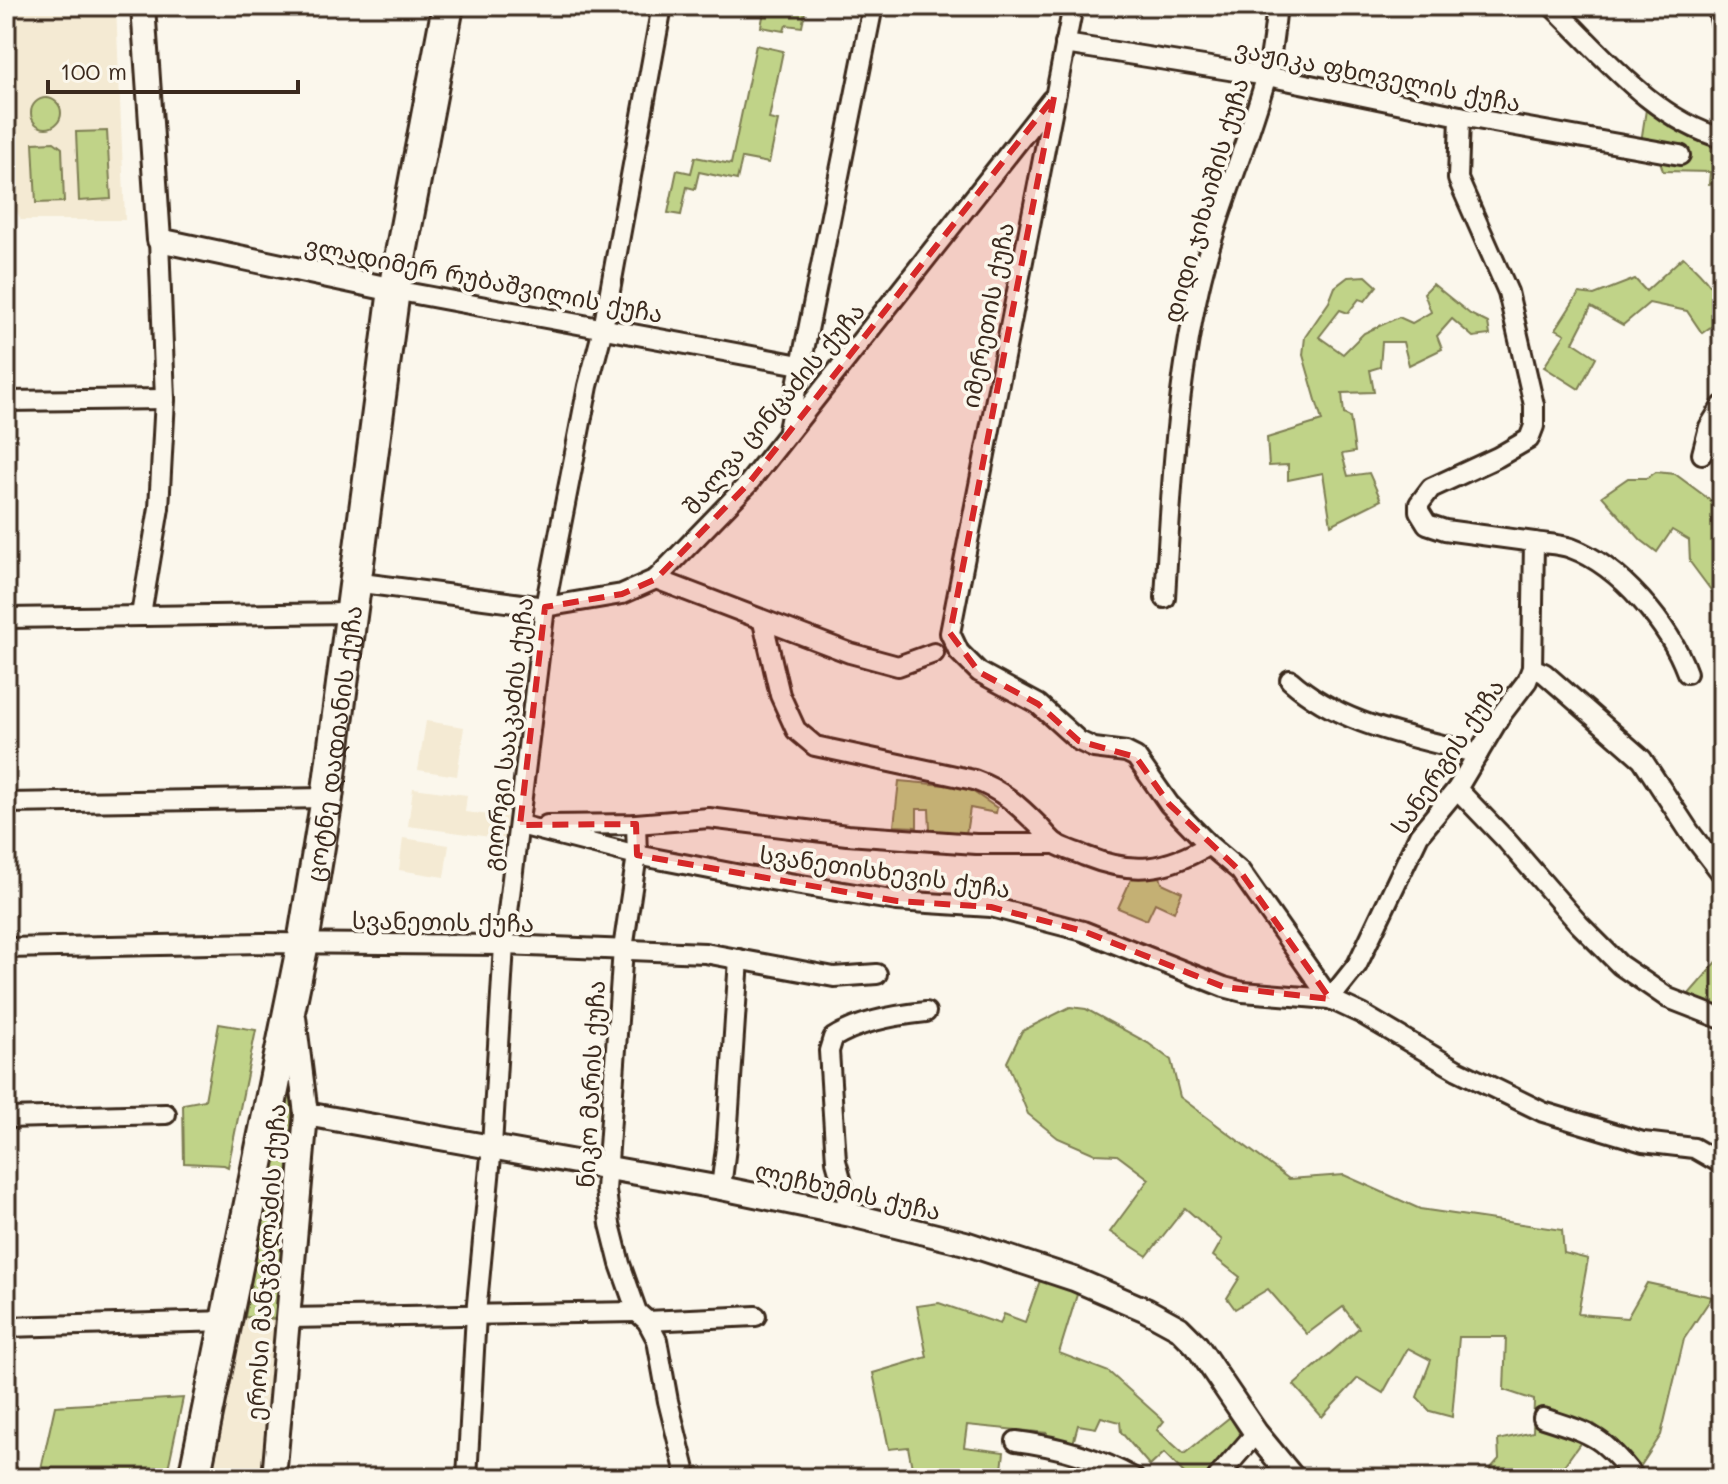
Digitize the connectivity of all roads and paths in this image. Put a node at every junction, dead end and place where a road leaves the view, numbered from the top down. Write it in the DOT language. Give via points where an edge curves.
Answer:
graph roads {
  1 [pos="143,6"];
  2 [pos="448,6"];
  3 [pos="662,6"];
  4 [pos="873,6"];
  5 [pos="1073,6"];
  6 [pos="1277,6"];
  7 [pos="1552,6"];
  8 [pos="1717,6"];
  9 [pos="1722,26"];
  10 [pos="1065,44"];
  11 [pos="1267,76"];
  12 [pos="1054,97"];
  13 [pos="1460,116"];
  14 [pos="1722,138"];
  15 [pos="1680,155"];
  16 [pos="159,240"];
  17 [pos="394,290"];
  18 [pos="603,329"];
  19 [pos="800,365"];
  20 [pos="165,399"];
  21 [pos="6,401"];
  22 [pos="1722,406"];
  23 [pos="788,433"];
  24 [pos="1702,454"];
  25 [pos="1534,542"];
  26 [pos="656,579"];
  27 [pos="354,582"];
  28 [pos="1165,598"];
  29 [pos="545,607"];
  30 [pos="350,613"];
  31 [pos="141,615"];
  32 [pos="6,618"];
  33 [pos="763,622"];
  34 [pos="934,653"];
  35 [pos="1532,668"];
  36 [pos="1687,673"];
  37 [pos="1290,680"];
  38 [pos="1478,754"];
  39 [pos="1457,789"];
  40 [pos="327,798"];
  41 [pos="6,803"];
  42 [pos="636,824"];
  43 [pos="520,825"];
  44 [pos="1057,844"];
  45 [pos="1209,845"];
  46 [pos="637,855"];
  47 [pos="1722,874"];
  48 [pos="303,943"];
  49 [pos="504,945"];
  50 [pos="6,948"];
  51 [pos="623,949"];
  52 [pos="739,959"];
  53 [pos="877,974"];
  54 [pos="1330,999"];
  55 [pos="292,1002"];
  56 [pos="926,1012"];
  57 [pos="1722,1019"];
  58 [pos="166,1114"];
  59 [pos="306,1114"];
  60 [pos="6,1118"];
  61 [pos="492,1146"];
  62 [pos="1722,1164"];
  63 [pos="606,1167"];
  64 [pos="721,1188"];
  65 [pos="851,1215"];
  66 [pos="476,1314"];
  67 [pos="642,1316"];
  68 [pos="756,1316"];
  69 [pos="288,1318"];
  70 [pos="228,1321"];
  71 [pos="6,1327"];
  72 [pos="1543,1418"];
  73 [pos="1256,1433"];
  74 [pos="1016,1441"];
  75 [pos="194,1478"];
  76 [pos="274,1478"];
  77 [pos="467,1478"];
  78 [pos="687,1478"];
  79 [pos="1134,1478"];
  80 [pos="1217,1478"];
  81 [pos="1293,1478"];
  82 [pos="1635,1478"];
  1 -- 16 [label="street"];
  2 -- 17 [label="main road, ცოტნე დადიანის ქუჩა"];
  3 -- 18 [label="street, გიორგი სააკაძის ქუჩა"];
  4 -- 19 [label="street"];
  5 -- 10 [label="street, იმერეთის ქუჩა"];
  6 -- 11 [label="street, დიდი ჯიხაიშის ქუჩა"];
  7 -- 14 [label="street" via="1659,109"];
  8 -- 9 [label="street"];
  10 -- 11 [label="street, ვაჟიკა ფხოველის ქუჩა"];
  10 -- 12 [label="street, იმერეთის ქუჩა"];
  11 -- 13 [label="street, ვაჟიკა ფხოველის ქუჩა"];
  11 -- 28 [label="street, დიდი ჯიხაიშის ქუჩა" via="1218,224 1189,338 1172,474"];
  12 -- 23 [label="street, შალვა ცინცაძის ქუჩა"];
  12 -- 45 [label="street, იმერეთის ქუჩა" via="950,633 959,652 979,672 1038,704 1079,741 1136,757 1169,804"];
  13 -- 15 [label="street, ვაჟიკა ფხოველის ქუჩა"];
  13 -- 25 [label="street" via="1458,179 1508,292 1534,405 1534,426 1529,439 1431,488 1419,511 1427,524 1445,530"];
  16 -- 17 [label="street, ვლადიმერ რუბაშვილის ქუჩა"];
  16 -- 20 [label="street"];
  17 -- 18 [label="street, ვლადიმერ რუბაშვილის ქუჩა"];
  17 -- 27 [label="main road, ცოტნე დადიანის ქუჩა"];
  18 -- 19 [label="street, ვლადიმერ რუბაშვილის ქუჩა"];
  18 -- 29 [label="street, გიორგი სააკაძის ქუჩა"];
  19 -- 23 [label="street"];
  20 -- 21 [label="street"];
  20 -- 31 [label="street" via="159,508"];
  22 -- 24 [label="street"];
  23 -- 26 [label="street, შალვა ცინცაძის ქუჩა" via="748,484"];
  25 -- 35 [label="street, სანერგის ქუჩა"];
  25 -- 36 [label="street" via="1567,546 1612,574 1669,634"];
  26 -- 29 [label="street, შალვა ცინცაძის ქუჩა" via="622,594"];
  26 -- 33 [label="street"];
  27 -- 29 [label="street, შალვა ცინცაძის ქუჩა"];
  27 -- 30 [label="main road, ცოტნე დადიანის ქუჩა"];
  29 -- 43 [label="street, გიორგი სააკაძის ქუჩა"];
  30 -- 31 [label="street"];
  30 -- 40 [label="main road, ცოტნე დადიანის ქუჩა"];
  31 -- 32 [label="street"];
  33 -- 34 [label="street" via="898,666"];
  33 -- 44 [label="street" via="780,695 796,730 815,746 995,787"];
  35 -- 38 [label="street, სანერგის ქუჩა"];
  35 -- 47 [label="street" via="1642,759"];
  37 -- 38 [label="street" via="1348,719"];
  38 -- 39 [label="street, სანერგის ქუჩა"];
  39 -- 54 [label="street, სანერგის ქუჩა" via="1419,835 1357,965"];
  39 -- 57 [label="street" via="1620,965 1668,998"];
  40 -- 41 [label="street"];
  40 -- 48 [label="main road, ცოტნე დადიანის ქუჩა"];
  42 -- 43 [label="street"];
  42 -- 44 [label="street" via="709,818 847,835"];
  42 -- 46 [label="street, ნიკო მარის ქუჩა"];
  43 -- 46 [label="street, სვანეთისხევის ქუჩა"];
  43 -- 49 [label="street, გიორგი სააკაძის ქუჩა"];
  44 -- 45 [label="street" via="1132,870 1157,867"];
  45 -- 54 [label="street" via="1240,871"];
  46 -- 51 [label="street, ნიკო მარის ქუჩა"];
  46 -- 54 [label="street, სვანეთისხევის ქუჩა" via="897,901 991,907 1083,931 1224,987"];
  48 -- 49 [label="street, სვანეთის ქუჩა"];
  48 -- 50 [label="street, სვანეთის ქუჩა"];
  48 -- 55 [label="main road, ცოტნე დადიანის ქუჩა"];
  49 -- 51 [label="street, სვანეთის ქუჩა"];
  49 -- 61 [label="street, გიორგი სააკაძის ქუჩა"];
  51 -- 52 [label="street, სვანეთის ქუჩა"];
  51 -- 63 [label="street, ნიკო მარის ქუჩა"];
  52 -- 53 [label="street, სვანეთის ქუჩა" via="834,977"];
  52 -- 64 [label="street"];
  54 -- 62 [label="street" via="1543,1112 1643,1142 1694,1148"];
  55 -- 59 [label="street, ეროსი მანჯგალაძის ქუჩა"];
  55 -- 70 [label="main road, ცოტნე დადიანის ქუჩა"];
  56 -- 65 [label="street" via="900,1015 833,1038 829,1051 836,1161"];
  58 -- 60 [label="street"];
  59 -- 61 [label="street, ლეჩხუმის ქუჩა"];
  59 -- 69 [label="street, ეროსი მანჯგალაძის ქუჩა"];
  61 -- 63 [label="street, ლეჩხუმის ქუჩა"];
  61 -- 66 [label="street, გიორგი სააკაძის ქუჩა"];
  63 -- 64 [label="street, ლეჩხუმის ქუჩა"];
  63 -- 67 [label="street, ნიკო მარის ქუჩა" via="610,1224"];
  64 -- 65 [label="street, ლეჩხუმის ქუჩა"];
  65 -- 73 [label="street, ლეჩხუმის ქუჩა" via="965,1243 1074,1279 1146,1310 1179,1328 1197,1346"];
  66 -- 67 [label="street"];
  66 -- 69 [label="street"];
  66 -- 77 [label="street, გიორგი სააკაძის ქუჩა"];
  67 -- 68 [label="street"];
  67 -- 78 [label="street, ნიკო მარის ქუჩა" via="657,1340"];
  69 -- 76 [label="street, ეროსი მანჯგალაძის ქუჩა"];
  70 -- 71 [label="street"];
  70 -- 75 [label="main road, ცოტნე დადიანის ქუჩა"];
  72 -- 82 [label="street" via="1601,1439"];
  73 -- 80 [label="street"];
  73 -- 81 [label="street, ლეჩხუმის ქუჩა"];
  74 -- 79 [label="street" via="1089,1458"];
}
